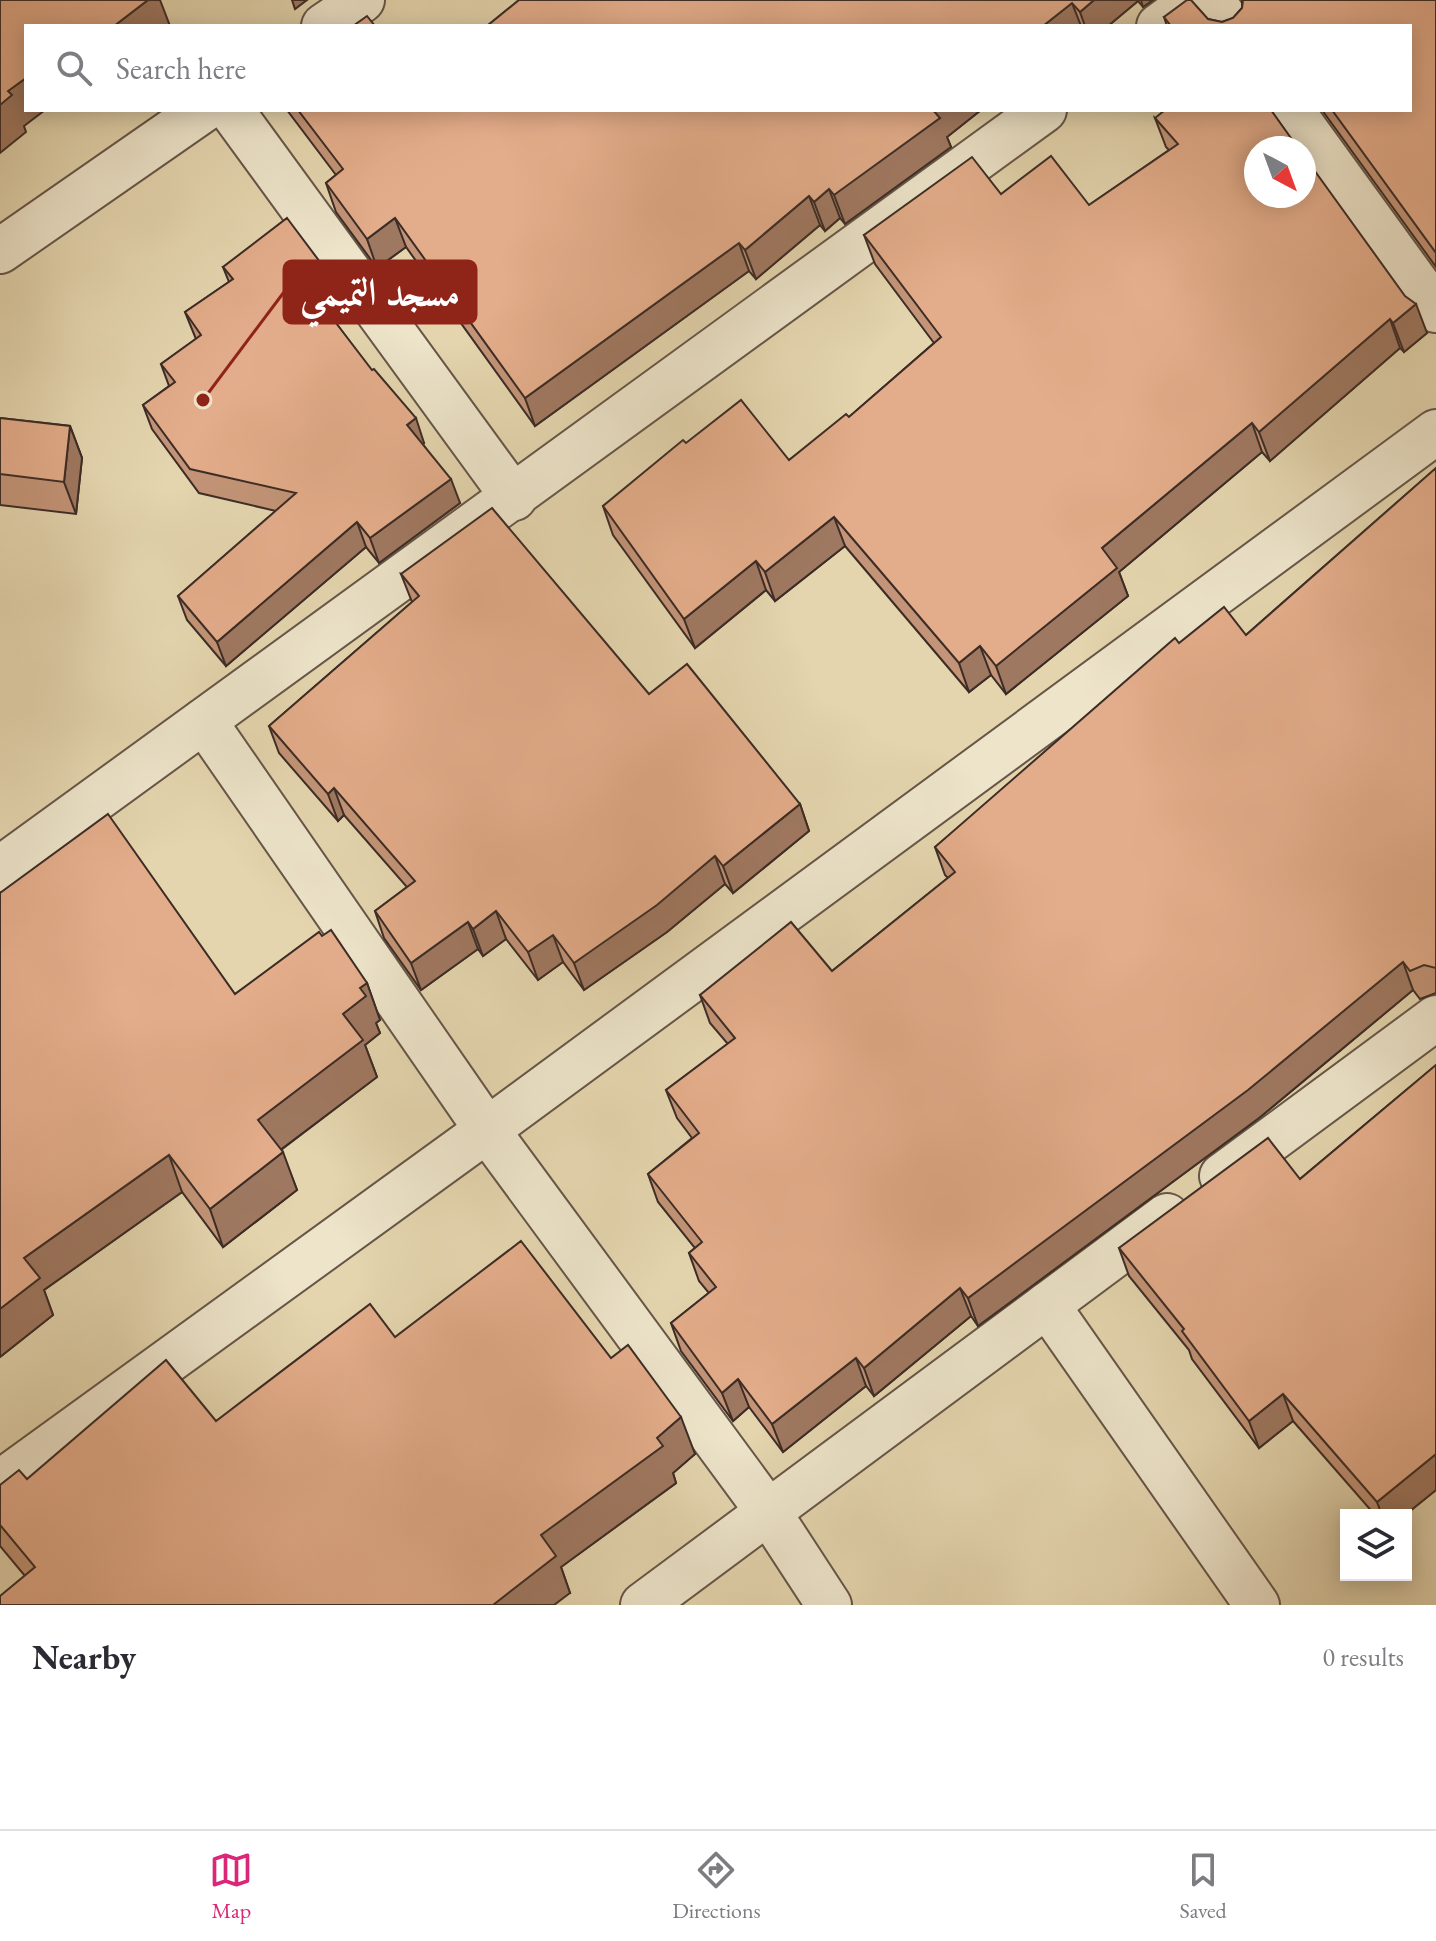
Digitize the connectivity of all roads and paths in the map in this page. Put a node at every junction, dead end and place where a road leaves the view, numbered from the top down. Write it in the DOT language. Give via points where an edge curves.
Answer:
graph roads {
  1 [pos="362,0"];
  2 [pos="1195,0"];
  3 [pos="1212,0"];
  4 [pos="327,24"];
  5 [pos="1162,24"];
  6 [pos="1229,24"];
  7 [pos="200,112"];
  8 [pos="232,112"];
  9 [pos="1041,112"];
  10 [pos="1292,112"];
  11 [pos="0,251"];
  12 [pos="1436,310"];
  13 [pos="1436,432"];
  14 [pos="514,498"];
  15 [pos="204,721"];
  16 [pos="0,869"];
  17 [pos="1436,1018"];
  18 [pos="487,1130"];
  19 [pos="1047,1305"];
  20 [pos="0,1483"];
  21 [pos="769,1513"];
  22 [pos="643,1605"];
  23 [pos="829,1605"];
  24 [pos="1257,1605"];
  1 -- 4 [label="street"];
  2 -- 5 [label="street"];
  3 -- 6 [label="street"];
  7 -- 11 [label="street"];
  8 -- 14 [label="street"];
  9 -- 14 [label="street"];
  10 -- 12 [label="street"];
  13 -- 18 [label="street"];
  14 -- 15 [label="street"];
  15 -- 16 [label="street"];
  15 -- 18 [label="street"];
  17 -- 19 [label="street"];
  18 -- 20 [label="street"];
  18 -- 21 [label="street"];
  19 -- 21 [label="street"];
  19 -- 24 [label="street"];
  21 -- 22 [label="street"];
  21 -- 23 [label="street"];
}
